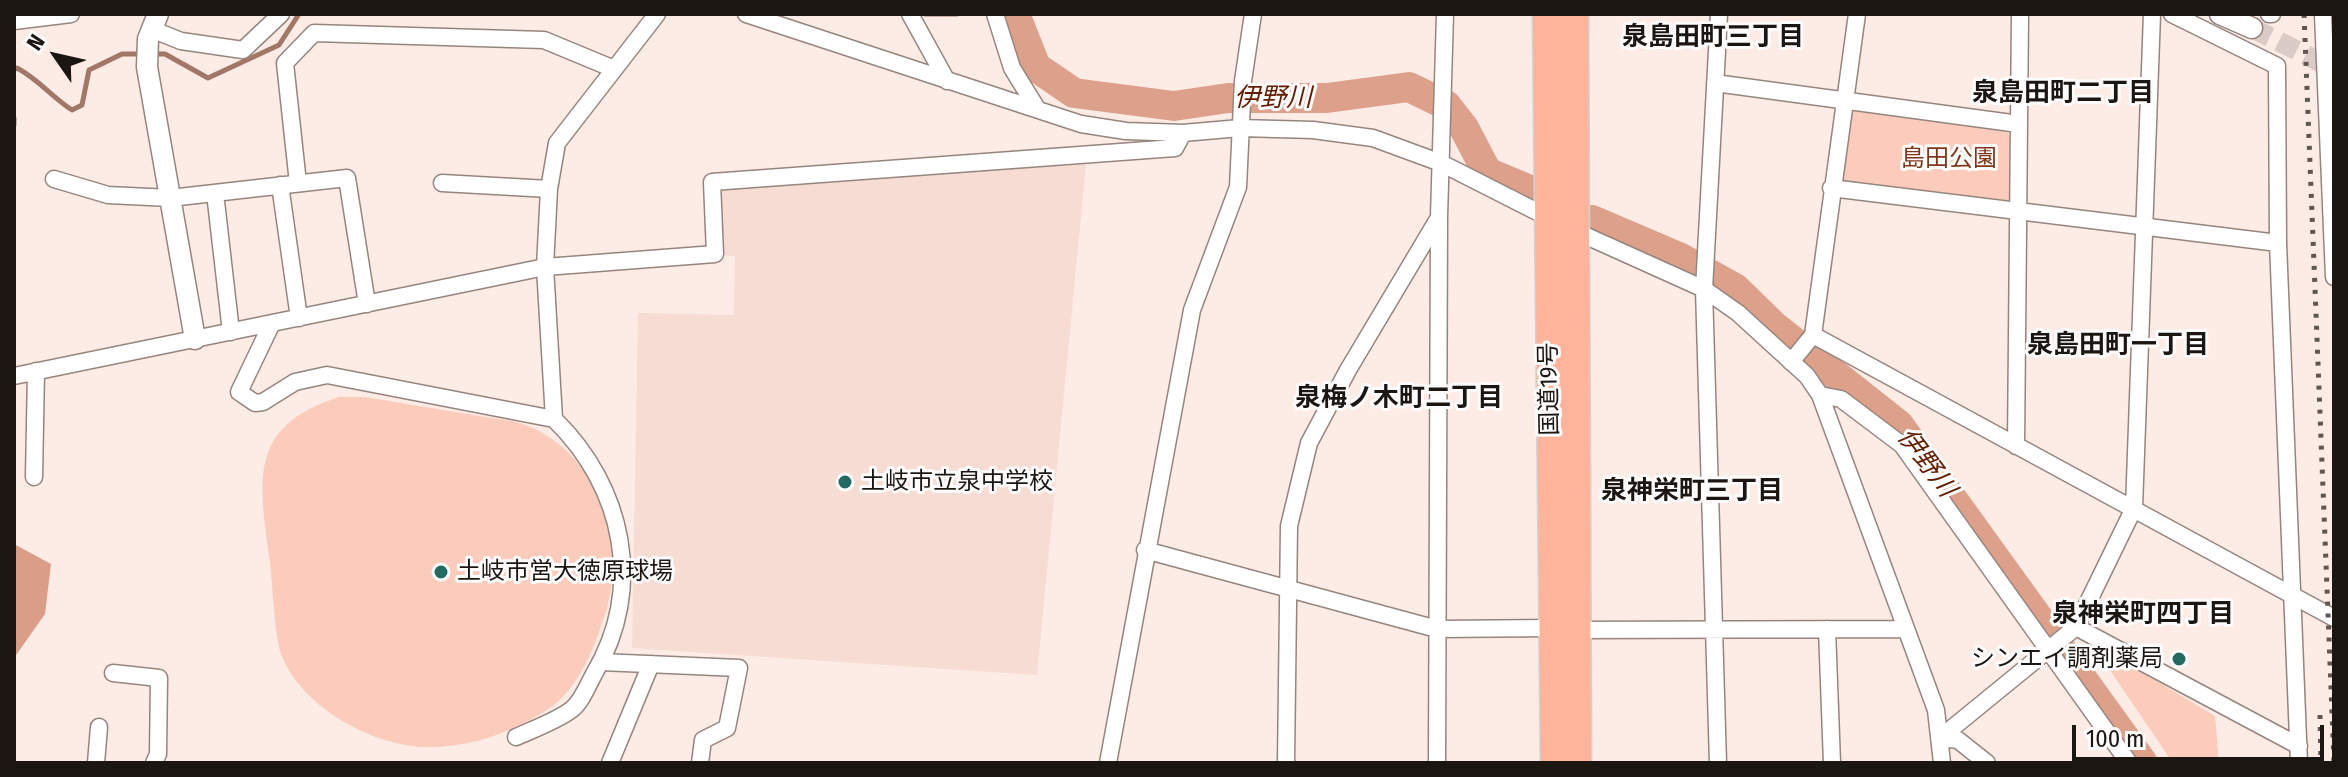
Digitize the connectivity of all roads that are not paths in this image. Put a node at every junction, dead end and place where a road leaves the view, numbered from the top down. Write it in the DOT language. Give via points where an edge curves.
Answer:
graph roads {
  1 [pos="71,14"];
  2 [pos="281,14"];
  3 [pos="657,14"];
  4 [pos="746,14"];
  5 [pos="910,14"];
  6 [pos="1253,14"];
  7 [pos="1445,14"];
  8 [pos="1547,14"];
  9 [pos="1574,14"];
  10 [pos="1719,14"];
  11 [pos="1857,14"];
  12 [pos="2020,14"];
  13 [pos="2152,14"];
  14 [pos="2172,14"];
  15 [pos="2220,14"];
  16 [pos="2323,14"];
  17 [pos="996,18"];
  18 [pos="14,21"];
  19 [pos="152,27"];
  20 [pos="2252,28"];
  21 [pos="2329,45"];
  22 [pos="614,69"];
  23 [pos="947,81"];
  24 [pos="1715,83"];
  25 [pos="2330,90"];
  26 [pos="1843,100"];
  27 [pos="1036,107"];
  28 [pos="1240,120"];
  29 [pos="2019,124"];
  30 [pos="1183,133"];
  31 [pos="1441,163"];
  32 [pos="54,179"];
  33 [pos="298,183"];
  34 [pos="442,183"];
  35 [pos="280,185"];
  36 [pos="1831,188"];
  37 [pos="549,189"];
  38 [pos="215,193"];
  39 [pos="170,198"];
  40 [pos="2017,213"];
  41 [pos="1439,217"];
  42 [pos="1547,218"];
  43 [pos="2144,227"];
  44 [pos="1573,230"];
  45 [pos="2278,243"];
  46 [pos="545,267"];
  47 [pos="2334,277"];
  48 [pos="1704,289"];
  49 [pos="367,304"];
  50 [pos="299,318"];
  51 [pos="272,323"];
  52 [pos="231,332"];
  53 [pos="1813,335"];
  54 [pos="195,339"];
  55 [pos="1791,362"];
  56 [pos="36,371"];
  57 [pos="14,376"];
  58 [pos="1820,395"];
  59 [pos="554,419"];
  60 [pos="2016,446"];
  61 [pos="34,477"];
  62 [pos="2134,508"];
  63 [pos="1145,550"];
  64 [pos="1288,588"];
  65 [pos="2294,595"];
  66 [pos="2334,618"];
  67 [pos="2076,627"];
  68 [pos="1437,629"];
  69 [pos="1564,629"];
  70 [pos="1714,629"];
  71 [pos="1827,629"];
  72 [pos="1904,629"];
  73 [pos="2049,649"];
  74 [pos="601,662"];
  75 [pos="651,664"];
  76 [pos="113,673"];
  77 [pos="99,727"];
  78 [pos="516,737"];
  79 [pos="1940,738"];
  80 [pos="2299,755"];
  81 [pos="96,763"];
  82 [pos="154,763"];
  83 [pos="610,763"];
  84 [pos="700,763"];
  85 [pos="1108,763"];
  86 [pos="1286,763"];
  87 [pos="1437,763"];
  88 [pos="1555,763"];
  89 [pos="1577,763"];
  90 [pos="1718,763"];
  91 [pos="1832,763"];
  92 [pos="1942,763"];
  93 [pos="1987,763"];
  94 [pos="2129,763"];
  1 -- 18 [label="street"];
  2 -- 19 [label="street" via="243,50 181,41"];
  3 -- 22 [label="street"];
  4 -- 23 [label="street"];
  5 -- 23 [label="street"];
  6 -- 28 [label="street"];
  7 -- 31 [label="street"];
  8 -- 42 [label="highway, 国道19号"];
  9 -- 44 [label="highway, 国道19号"];
  10 -- 24 [label="street"];
  11 -- 26 [label="street"];
  12 -- 29 [label="street"];
  13 -- 43 [label="street"];
  14 -- 45 [label="street" via="2277,66"];
  15 -- 20 [label="street"];
  16 -- 21 [label="street"];
  17 -- 27 [label="street" via="1012,68"];
  19 -- 39 [label="street" via="147,67"];
  21 -- 25 [label="street"];
  22 -- 33 [label="street" via="544,40 314,33 285,63"];
  22 -- 37 [label="street" via="557,143"];
  23 -- 27 [label="street"];
  24 -- 26 [label="street"];
  24 -- 48 [label="street"];
  25 -- 47 [label="street"];
  26 -- 29 [label="street"];
  26 -- 36 [label="street"];
  27 -- 30 [label="street" via="1081,124"];
  28 -- 30 [label="street"];
  28 -- 31 [label="street" via="1373,138"];
  28 -- 63 [label="street" via="1238,187 1192,310"];
  29 -- 40 [label="street"];
  30 -- 46 [label="street" via="1175,148 712,182 715,254"];
  31 -- 41 [label="street"];
  31 -- 42 [label="street"];
  32 -- 39 [label="street" via="108,195"];
  33 -- 35 [label="street"];
  33 -- 49 [label="street" via="347,178"];
  34 -- 37 [label="street"];
  35 -- 38 [label="street"];
  35 -- 50 [label="street"];
  36 -- 40 [label="street"];
  36 -- 53 [label="street"];
  37 -- 46 [label="street"];
  38 -- 39 [label="street"];
  38 -- 52 [label="street"];
  39 -- 54 [label="street"];
  40 -- 43 [label="street"];
  40 -- 60 [label="street"];
  41 -- 64 [label="street" via="1309,443 1289,526"];
  41 -- 68 [label="street"];
  42 -- 44 [label="street"];
  42 -- 69 [label="highway, 国道19号"];
  43 -- 45 [label="street"];
  43 -- 62 [label="street"];
  44 -- 48 [label="street"];
  44 -- 69 [label="highway, 国道19号"];
  45 -- 65 [label="street"];
  46 -- 49 [label="street"];
  46 -- 59 [label="street"];
  48 -- 55 [label="street"];
  48 -- 70 [label="street"];
  49 -- 50 [label="street"];
  50 -- 51 [label="street"];
  51 -- 52 [label="street"];
  51 -- 59 [label="street" via="239,392 255,403 295,382 327,375"];
  52 -- 54 [label="street"];
  53 -- 55 [label="street"];
  53 -- 60 [label="street"];
  54 -- 56 [label="street"];
  55 -- 58 [label="street"];
  56 -- 57 [label="street"];
  56 -- 61 [label="street"];
  58 -- 72 [label="street"];
  58 -- 73 [label="street" via="1841,399 1902,445"];
  59 -- 74 [label="street" via="579,443 612,501 623,558 620,607"];
  60 -- 62 [label="street"];
  62 -- 65 [label="street"];
  62 -- 67 [label="street"];
  63 -- 64 [label="street"];
  63 -- 85 [label="street"];
  64 -- 68 [label="street"];
  64 -- 86 [label="street"];
  65 -- 66 [label="street"];
  65 -- 80 [label="street"];
  67 -- 73 [label="street"];
  67 -- 80 [label="street"];
  68 -- 69 [label="street"];
  68 -- 87 [label="street"];
  69 -- 70 [label="street"];
  69 -- 88 [label="highway, 国道19号"];
  69 -- 89 [label="highway, 国道19号"];
  70 -- 71 [label="street"];
  70 -- 90 [label="street"];
  71 -- 72 [label="street"];
  71 -- 91 [label="street"];
  72 -- 79 [label="street" via="1936,710"];
  73 -- 79 [label="street"];
  73 -- 94 [label="street"];
  74 -- 75 [label="street"];
  74 -- 78 [label="street" via="573,709"];
  75 -- 83 [label="street"];
  75 -- 84 [label="street" via="739,668 727,728 703,740"];
  76 -- 82 [label="street" via="159,678"];
  77 -- 81 [label="street"];
  79 -- 92 [label="street"];
  79 -- 93 [label="street" via="1958,740"];
}
